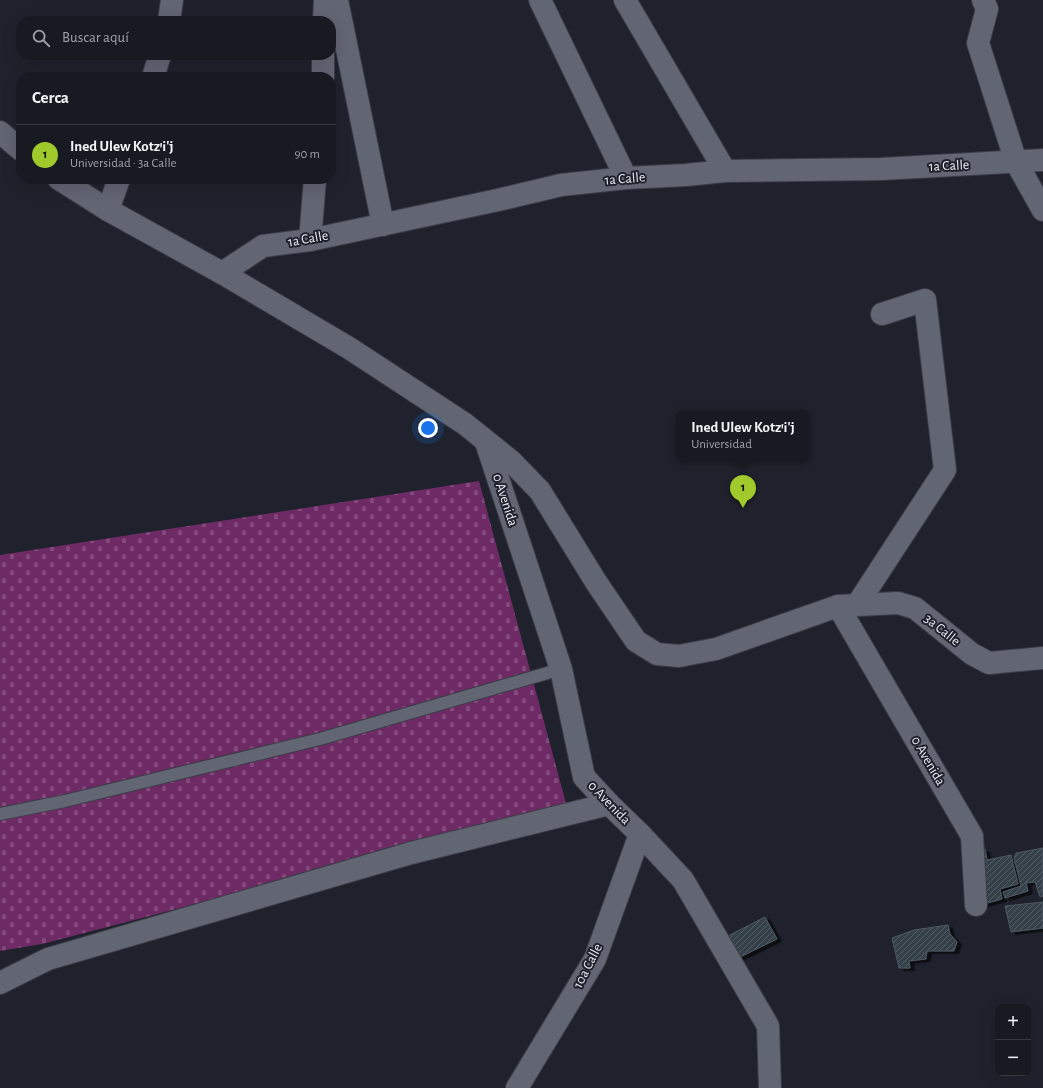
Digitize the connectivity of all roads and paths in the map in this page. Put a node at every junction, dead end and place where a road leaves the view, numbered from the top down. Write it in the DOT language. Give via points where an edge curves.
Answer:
graph roads {
  1 [pos="172,0"];
  2 [pos="325,0"];
  3 [pos="337,0"];
  4 [pos="540,0"];
  5 [pos="624,0"];
  6 [pos="983,0"];
  7 [pos="170,16"];
  8 [pos="324,16"];
  9 [pos="158,60"];
  10 [pos="323,60"];
  11 [pos="155,72"];
  12 [pos="323,72"];
  13 [pos="0,132"];
  14 [pos="16,146"];
  15 [pos="1043,160"];
  16 [pos="1016,162"];
  17 [pos="725,171"];
  18 [pos="626,178"];
  19 [pos="68,184"];
  20 [pos="117,184"];
  21 [pos="315,184"];
  22 [pos="108,210"];
  23 [pos="1043,210"];
  24 [pos="384,224"];
  25 [pos="310,240"];
  26 [pos="222,273"];
  27 [pos="882,314"];
  28 [pos="486,442"];
  29 [pos="847,606"];
  30 [pos="1043,658"];
  31 [pos="561,669"];
  32 [pos="609,804"];
  33 [pos="0,814"];
  34 [pos="640,834"];
  35 [pos="976,905"];
  36 [pos="0,984"];
  37 [pos="517,1088"];
  38 [pos="770,1088"];
  1 -- 7 [label="street"];
  2 -- 8 [label="street"];
  3 -- 24 [label="street"];
  4 -- 18 [label="street"];
  5 -- 17 [label="street"];
  6 -- 16 [label="street" via="987,9 978,43"];
  9 -- 11 [label="street"];
  10 -- 12 [label="street"];
  13 -- 14 [label="street"];
  15 -- 16 [label="street, 1a Calle"];
  16 -- 17 [label="street, 1a Calle" via="881,170"];
  16 -- 23 [label="street"];
  17 -- 18 [label="street, 1a Calle"];
  18 -- 24 [label="street, 1a Calle" via="560,185"];
  19 -- 22 [label="street"];
  20 -- 22 [label="street"];
  21 -- 25 [label="street"];
  22 -- 26 [label="street"];
  24 -- 25 [label="street, 1a Calle"];
  25 -- 26 [label="street, 1a Calle" via="263,246"];
  26 -- 28 [label="street" via="348,348 465,424"];
  27 -- 29 [label="street" via="925,300 945,470"];
  28 -- 29 [label="street, 3a Calle" via="511,461 540,491 636,641 657,654 680,656 716,649"];
  28 -- 31 [label="street, 0 Avenida"];
  29 -- 30 [label="street, 3a Calle" via="898,603 915,608 972,654 989,663"];
  29 -- 35 [label="street, 0 Avenida" via="972,836"];
  31 -- 32 [label="street, 0 Avenida" via="584,776"];
  31 -- 33 [label="lane" via="320,739 66,801"];
  32 -- 34 [label="street, 0 Avenida"];
  32 -- 36 [label="street" via="411,853 48,959"];
  34 -- 37 [label="street, 10a Calle" via="595,959"];
  34 -- 38 [label="street, 0 Avenida" via="682,880 768,1026"];
}
